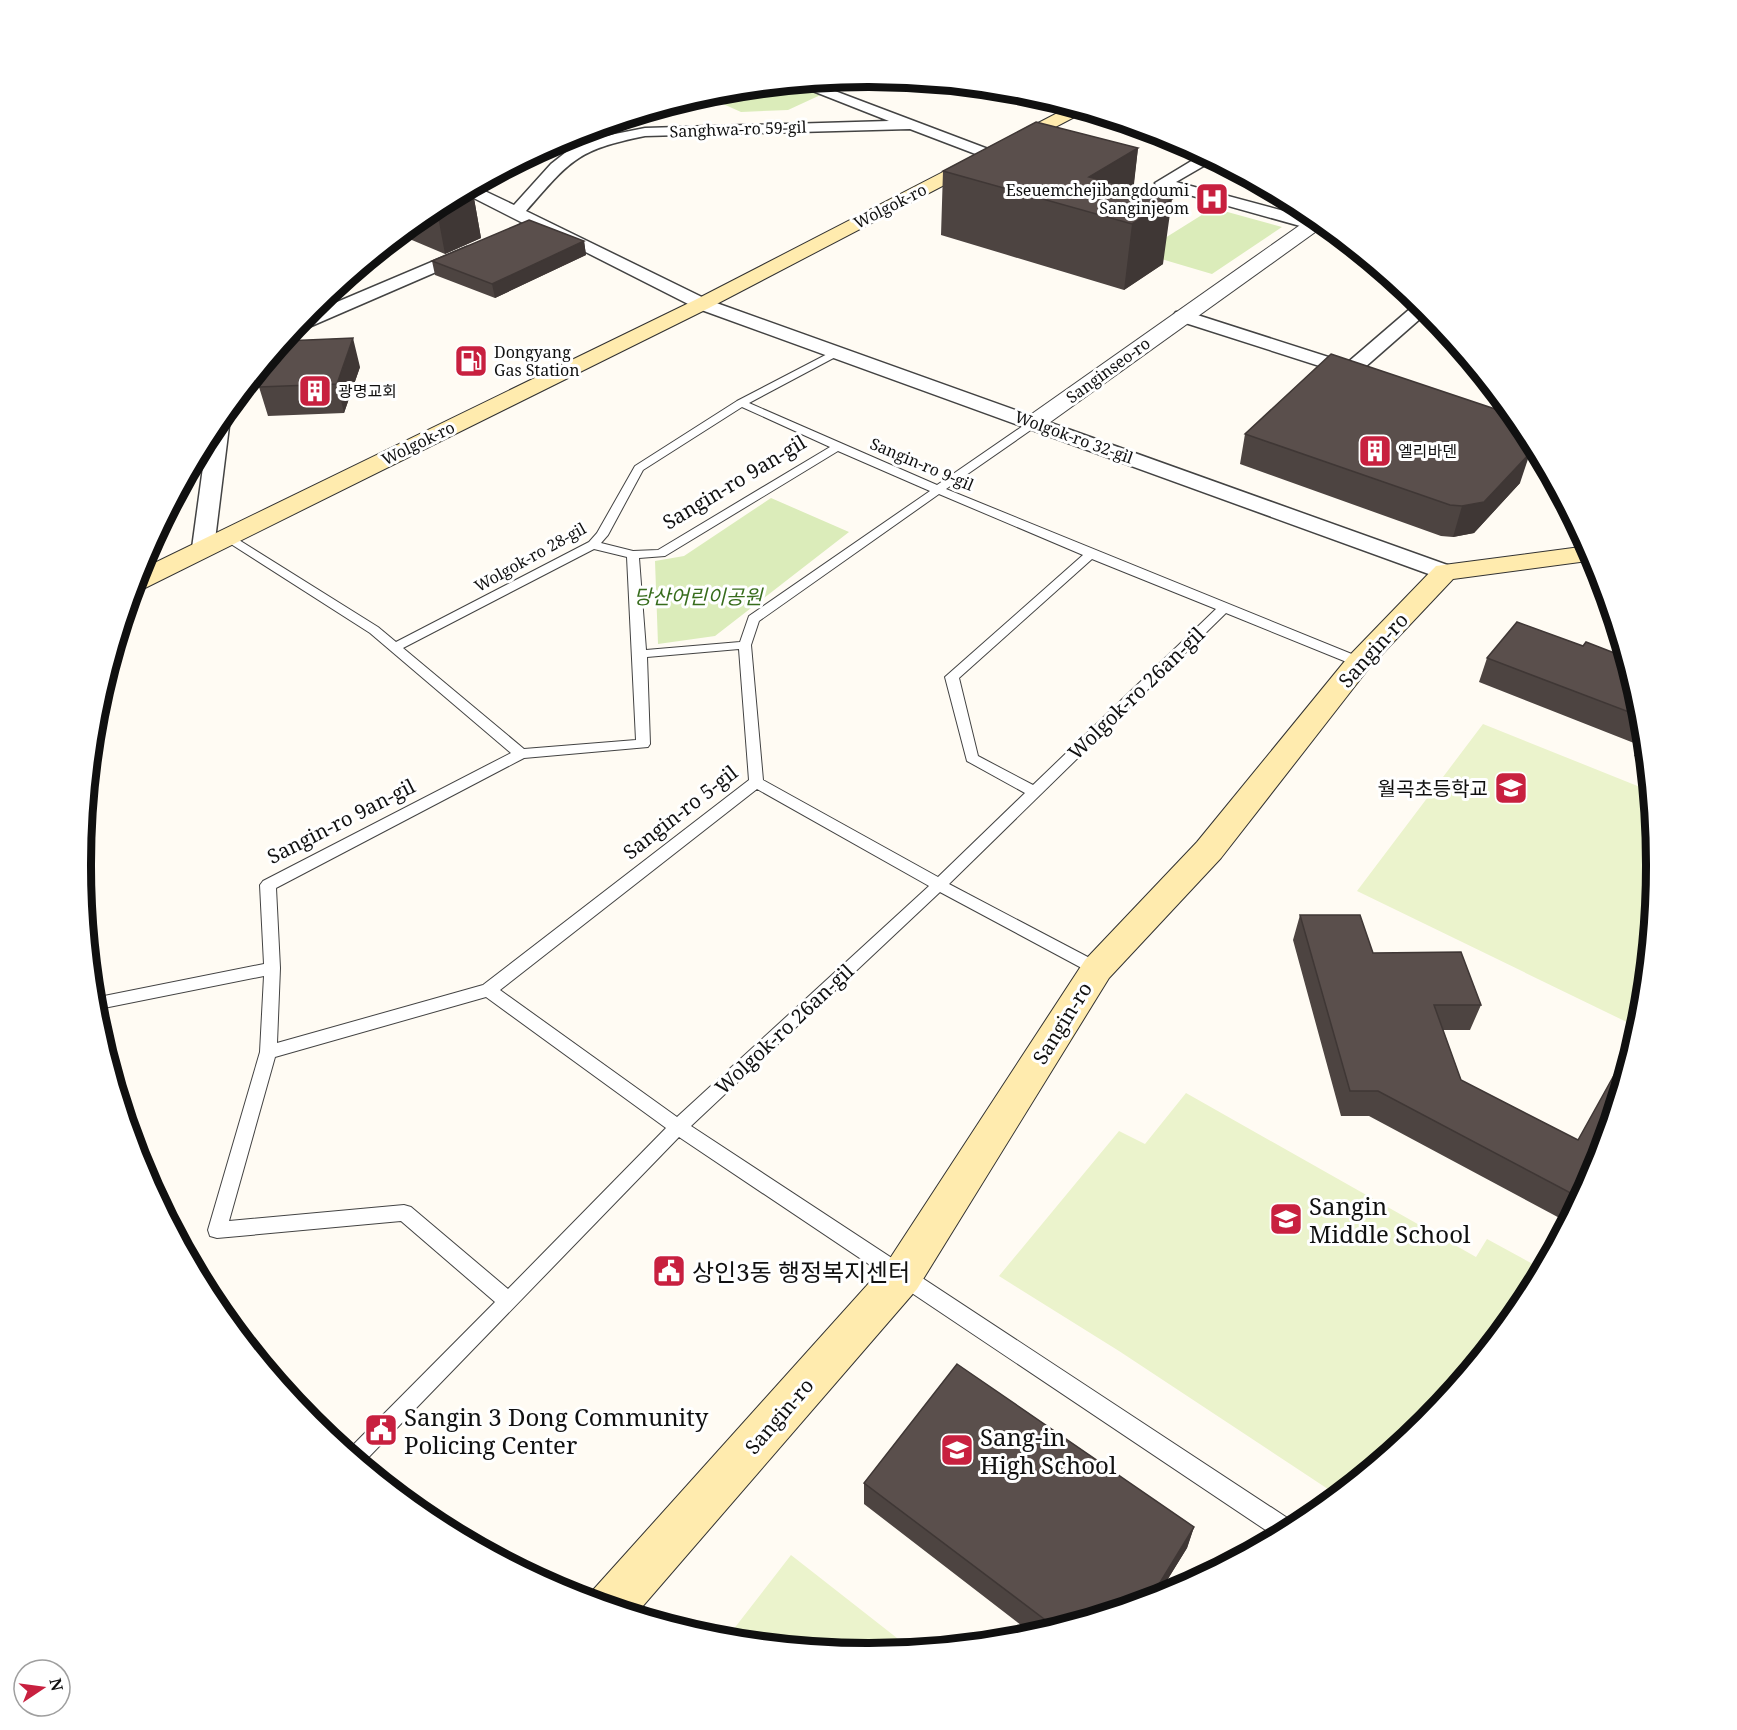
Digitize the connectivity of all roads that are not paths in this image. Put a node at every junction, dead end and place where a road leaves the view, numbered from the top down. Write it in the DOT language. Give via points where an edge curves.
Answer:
graph roads {
  1 [pos="818,89"];
  2 [pos="1070,114"];
  3 [pos="914,124"];
  4 [pos="991,155"];
  5 [pos="1201,162"];
  6 [pos="476,193"];
  7 [pos="516,212"];
  8 [pos="1305,221"];
  9 [pos="536,223"];
  10 [pos="1315,229"];
  11 [pos="504,237"];
  12 [pos="482,246"];
  13 [pos="702,304"];
  14 [pos="1416,313"];
  15 [pos="1182,316"];
  16 [pos="316,318"];
  17 [pos="837,352"];
  18 [pos="1350,370"];
  19 [pos="1373,378"];
  20 [pos="741,403"];
  21 [pos="1452,403"];
  22 [pos="1034,423"];
  23 [pos="1508,423"];
  24 [pos="217,441"];
  25 [pos="837,447"];
  26 [pos="938,488"];
  27 [pos="227,537"];
  28 [pos="592,545"];
  29 [pos="203,548"];
  30 [pos="1091,554"];
  31 [pos="1581,554"];
  32 [pos="633,555"];
  33 [pos="1445,572"];
  34 [pos="146,577"];
  35 [pos="1223,609"];
  36 [pos="745,645"];
  37 [pos="394,648"];
  38 [pos="640,654"];
  39 [pos="1359,662"];
  40 [pos="521,754"];
  41 [pos="756,782"];
  42 [pos="1034,792"];
  43 [pos="939,885"];
  44 [pos="272,968"];
  45 [pos="1097,969"];
  46 [pos="488,990"];
  47 [pos="103,1002"];
  48 [pos="268,1052"];
  49 [pos="678,1127"];
  50 [pos="902,1276"];
  51 [pos="509,1302"];
  52 [pos="359,1453"];
  53 [pos="1279,1526"];
  54 [pos="615,1601"];
  1 -- 3 [label="street"];
  2 -- 4 [label="main road, Wolgok-ro"];
  3 -- 4 [label="street"];
  3 -- 7 [label="street, Sanghwa-ro 59-gil" via="620,136 583,147 560,164"];
  4 -- 13 [label="main road, Wolgok-ro"];
  5 -- 8 [label="street" via="1163,183"];
  6 -- 7 [label="street"];
  7 -- 9 [label="street"];
  9 -- 11 [label="street"];
  9 -- 13 [label="street"];
  10 -- 15 [label="street, Sanginseo-ro"];
  12 -- 16 [label="street"];
  13 -- 17 [label="street, Wolgok-ro 32-gil"];
  13 -- 27 [label="main road, Wolgok-ro"];
  14 -- 18 [label="street"];
  15 -- 18 [label="street"];
  15 -- 22 [label="street, Sanginseo-ro"];
  17 -- 20 [label="lane, Wolgok-ro 28-gil"];
  17 -- 22 [label="street, Wolgok-ro 32-gil"];
  18 -- 19 [label="street"];
  20 -- 25 [label="lane, Sangin-ro 9-gil"];
  20 -- 28 [label="lane, Wolgok-ro 28-gil" via="639,468 602,535"];
  21 -- 23 [label="street"];
  22 -- 26 [label="lane, Sangin-ro 5-gil"];
  22 -- 33 [label="street, Wolgok-ro 32-gil"];
  24 -- 29 [label="street"];
  25 -- 26 [label="lane, Sangin-ro 9-gil"];
  25 -- 32 [label="lane, Sangin-ro 9an-gil" via="661,553"];
  26 -- 30 [label="lane, Sangin-ro 9-gil"];
  26 -- 36 [label="lane, Sangin-ro 5-gil" via="753,619"];
  27 -- 29 [label="main road, Wolgok-ro"];
  27 -- 37 [label="lane" via="374,630"];
  28 -- 32 [label="lane"];
  28 -- 37 [label="lane, Wolgok-ro 28-gil"];
  29 -- 34 [label="main road, Wolgok-ro"];
  30 -- 35 [label="lane, Sangin-ro 9-gil"];
  30 -- 42 [label="lane" via="952,677 972,758"];
  31 -- 33 [label="main road"];
  32 -- 38 [label="lane, Sangin-ro 9an-gil"];
  33 -- 39 [label="main road, Sangin-ro"];
  35 -- 39 [label="lane, Sangin-ro 9-gil"];
  35 -- 42 [label="lane, Wolgok-ro 26an-gil"];
  36 -- 38 [label="lane"];
  36 -- 41 [label="lane, Sangin-ro 5-gil"];
  37 -- 40 [label="lane"];
  38 -- 40 [label="lane, Sangin-ro 9an-gil" via="644,744"];
  39 -- 45 [label="main road, Sangin-ro" via="1209,850"];
  40 -- 44 [label="lane, Sangin-ro 9an-gil" via="268,885"];
  41 -- 43 [label="lane"];
  41 -- 46 [label="lane, Sangin-ro 5-gil"];
  42 -- 43 [label="lane, Wolgok-ro 26an-gil"];
  43 -- 45 [label="lane"];
  43 -- 49 [label="lane, Wolgok-ro 26an-gil"];
  44 -- 47 [label="lane"];
  44 -- 48 [label="lane, Sangin-ro 9an-gil"];
  45 -- 50 [label="main road, Sangin-ro"];
  46 -- 48 [label="lane, Sangin-ro 5-gil"];
  46 -- 49 [label="lane"];
  48 -- 51 [label="lane, Sangin-ro 9an-gil" via="217,1230 404,1213"];
  49 -- 50 [label="lane"];
  49 -- 51 [label="lane, Wolgok-ro 26an-gil"];
  50 -- 53 [label="lane"];
  50 -- 54 [label="main road, Sangin-ro"];
  51 -- 52 [label="lane, Wolgok-ro 26an-gil"];
}
